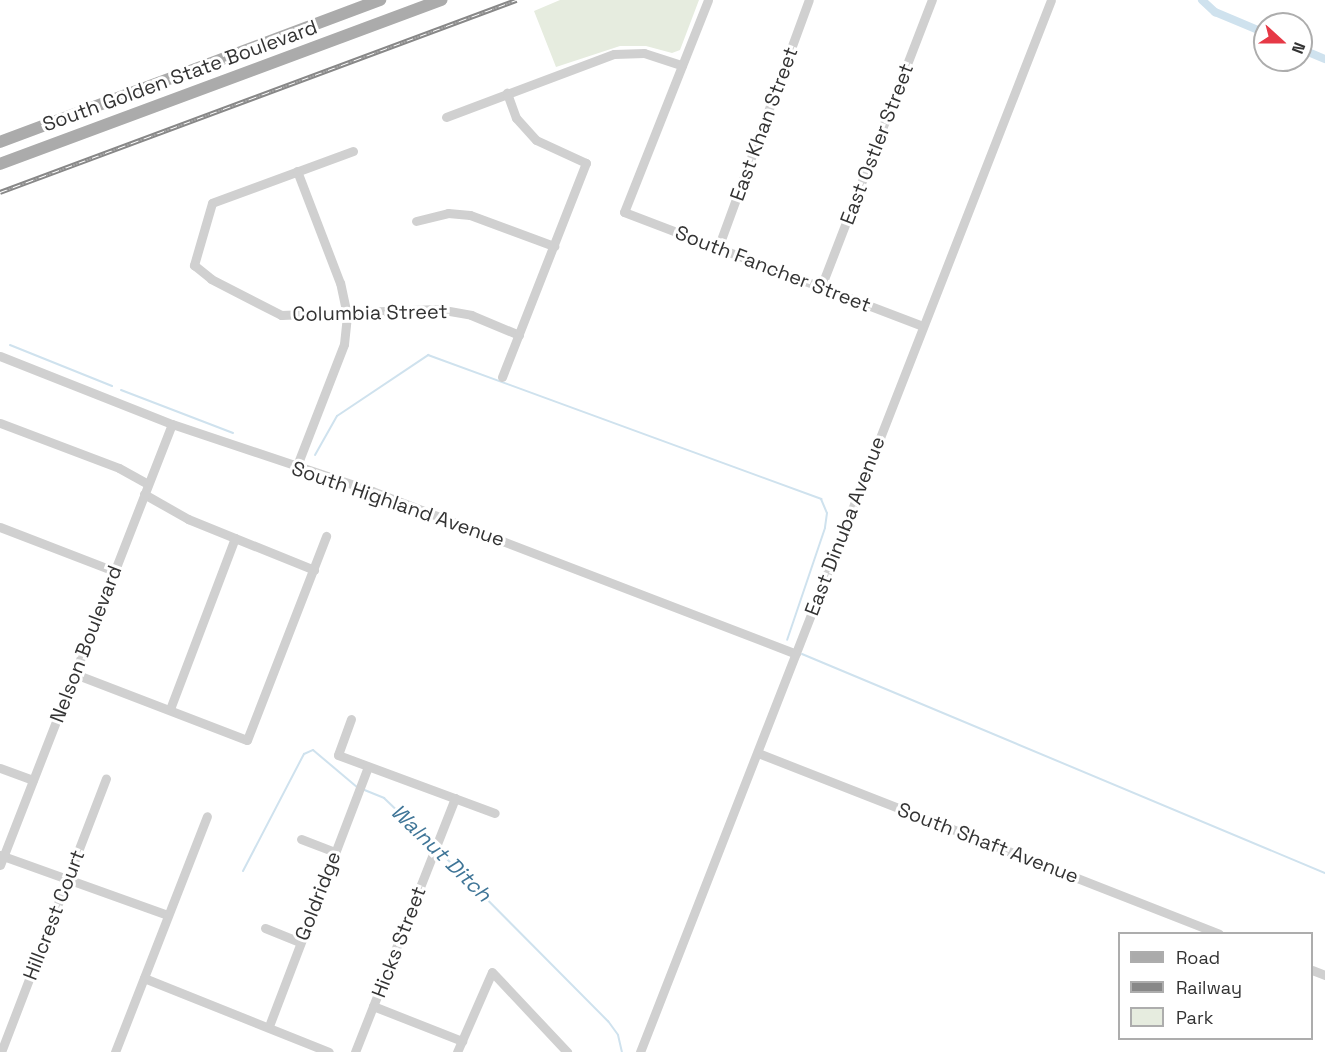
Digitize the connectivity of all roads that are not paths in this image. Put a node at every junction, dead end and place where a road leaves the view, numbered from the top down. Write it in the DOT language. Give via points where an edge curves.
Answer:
graph roads {
  1 [pos="380,0"];
  2 [pos="441,0"];
  3 [pos="708,0"];
  4 [pos="809,0"];
  5 [pos="932,0"];
  6 [pos="1051,0"];
  7 [pos="682,66"];
  8 [pos="507,93"];
  9 [pos="446,117"];
  10 [pos="0,142"];
  11 [pos="353,151"];
  12 [pos="0,164"];
  13 [pos="297,171"];
  14 [pos="416,220"];
  15 [pos="554,246"];
  16 [pos="718,248"];
  17 [pos="821,287"];
  18 [pos="347,315"];
  19 [pos="922,326"];
  20 [pos="519,334"];
  21 [pos="0,356"];
  22 [pos="502,377"];
  23 [pos="0,423"];
  24 [pos="172,424"];
  25 [pos="296,468"];
  26 [pos="148,484"];
  27 [pos="144,494"];
  28 [pos="0,527"];
  29 [pos="326,536"];
  30 [pos="235,538"];
  31 [pos="314,570"];
  32 [pos="114,572"];
  33 [pos="796,654"];
  34 [pos="75,674"];
  35 [pos="170,709"];
  36 [pos="351,718"];
  37 [pos="758,753"];
  38 [pos="368,767"];
  39 [pos="0,768"];
  40 [pos="106,778"];
  41 [pos="33,780"];
  42 [pos="455,798"];
  43 [pos="495,813"];
  44 [pos="207,816"];
  45 [pos="301,838"];
  46 [pos="335,852"];
  47 [pos="1,859"];
  48 [pos="68,878"];
  49 [pos="168,915"];
  50 [pos="265,928"];
  51 [pos="1216,932"];
  52 [pos="300,942"];
  53 [pos="144,978"];
  54 [pos="374,1006"];
  55 [pos="269,1026"];
  56 [pos="462,1041"];
  57 [pos="305,1048"];
  58 [pos="1,1052"];
  59 [pos="115,1052"];
  60 [pos="329,1052"];
  61 [pos="355,1052"];
  62 [pos="458,1052"];
  63 [pos="567,1052"];
  64 [pos="640,1052"];
  1 -- 10 [label="main road, South Golden State Boulevard"];
  2 -- 12 [label="main road, South Golden State Boulevard"];
  3 -- 7 [label="street"];
  4 -- 16 [label="street, East Khan Street"];
  5 -- 17 [label="street, East Ostler Street"];
  6 -- 19 [label="street, East Dinuba Avenue"];
  7 -- 8 [label="street" via="644,53 614,54"];
  7 -- 16 [label="street, South Fancher Street" via="624,212"];
  8 -- 9 [label="street"];
  8 -- 15 [label="street" via="516,118 536,140 586,163"];
  11 -- 13 [label="street"];
  13 -- 18 [label="street" via="340,283"];
  13 -- 18 [label="street, Columbia Street" via="212,203 194,265 211,279 280,315"];
  14 -- 15 [label="street" via="448,213 470,216"];
  15 -- 20 [label="street"];
  16 -- 17 [label="street, South Fancher Street"];
  17 -- 19 [label="street, South Fancher Street"];
  18 -- 20 [label="street, Columbia Street" via="438,309 471,315"];
  18 -- 25 [label="street" via="344,344"];
  19 -- 33 [label="street, East Dinuba Avenue"];
  20 -- 22 [label="street"];
  21 -- 24 [label="street, South Highland Avenue"];
  23 -- 26 [label="street" via="118,468"];
  24 -- 25 [label="street, South Highland Avenue"];
  24 -- 26 [label="street, Nelson Boulevard"];
  25 -- 33 [label="street, South Highland Avenue" via="372,491"];
  26 -- 27 [label="street, Nelson Boulevard"];
  27 -- 30 [label="street" via="188,519"];
  27 -- 32 [label="street, Nelson Boulevard"];
  28 -- 32 [label="street"];
  29 -- 31 [label="street"];
  30 -- 31 [label="street"];
  30 -- 35 [label="street"];
  31 -- 35 [label="street" via="248,740"];
  32 -- 34 [label="street, Nelson Boulevard"];
  33 -- 37 [label="street, East Dinuba Avenue"];
  34 -- 35 [label="street"];
  34 -- 41 [label="street, Nelson Boulevard"];
  36 -- 38 [label="street" via="338,755"];
  37 -- 51 [label="street, South Shaft Avenue"];
  37 -- 64 [label="street, East Dinuba Avenue"];
  38 -- 42 [label="street"];
  38 -- 46 [label="street, Goldridge"];
  39 -- 41 [label="street"];
  40 -- 48 [label="street, Hillcrest Court"];
  41 -- 47 [label="street, Nelson Boulevard"];
  42 -- 43 [label="street"];
  42 -- 54 [label="street, Hicks Street"];
  44 -- 49 [label="street"];
  45 -- 46 [label="street"];
  46 -- 52 [label="street, Goldridge"];
  47 -- 48 [label="street"];
  48 -- 49 [label="street"];
  48 -- 58 [label="street, Hillcrest Court"];
  49 -- 53 [label="street"];
  50 -- 52 [label="street"];
  52 -- 55 [label="street, Goldridge"];
  53 -- 55 [label="street"];
  53 -- 59 [label="street"];
  54 -- 56 [label="street"];
  54 -- 61 [label="street, Hicks Street"];
  55 -- 57 [label="street"];
  56 -- 62 [label="street"];
  56 -- 63 [label="street" via="492,972"];
  57 -- 60 [label="street"];
}
